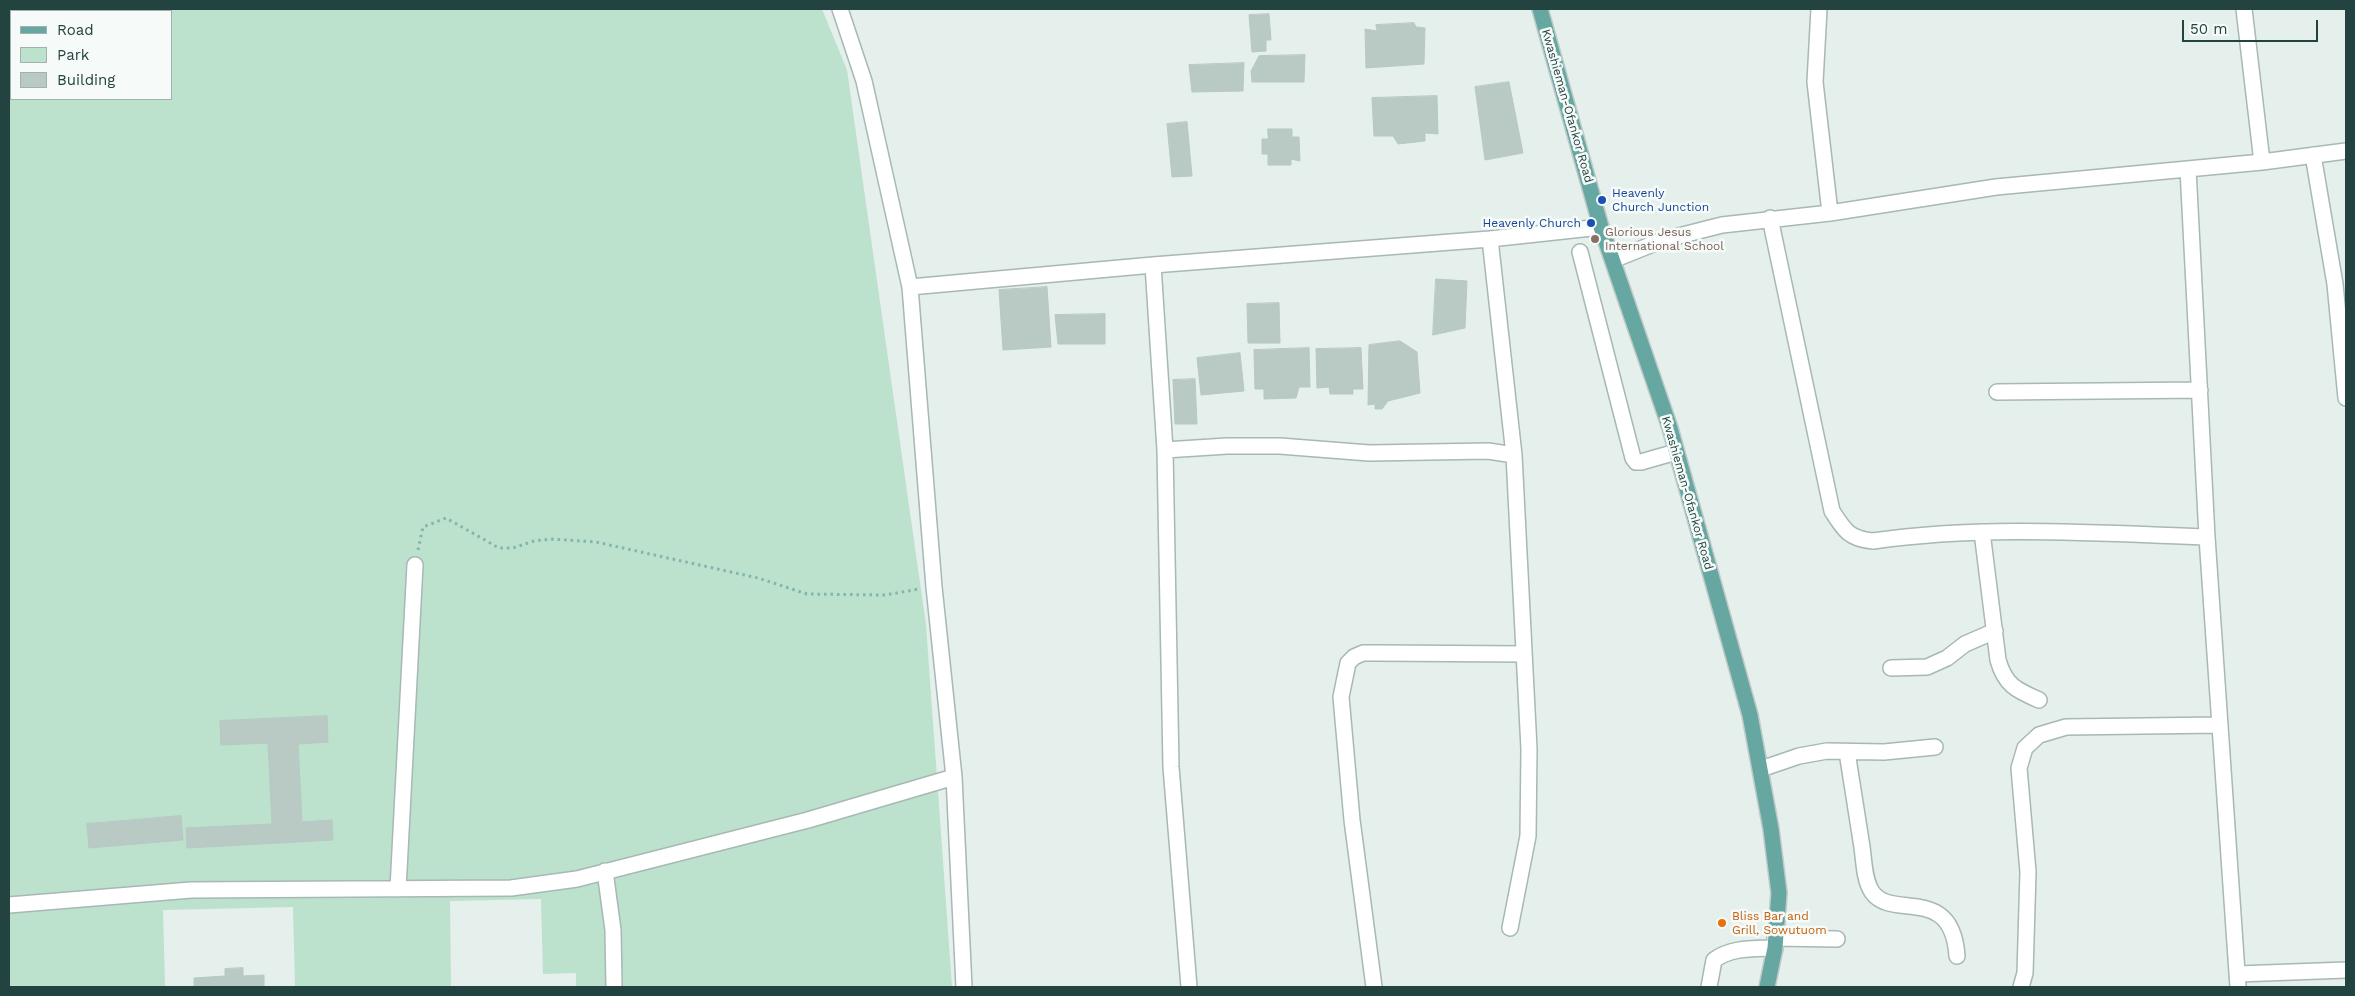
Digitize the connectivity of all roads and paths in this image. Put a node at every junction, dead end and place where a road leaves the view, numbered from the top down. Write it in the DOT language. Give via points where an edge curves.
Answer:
graph roads {
  1 [pos="840,9"];
  2 [pos="1540,9"];
  3 [pos="1820,9"];
  4 [pos="2244,9"];
  5 [pos="2346,151"];
  6 [pos="2313,155"];
  7 [pos="2262,162"];
  8 [pos="2188,169"];
  9 [pos="1830,212"];
  10 [pos="1770,218"];
  11 [pos="1601,227"];
  12 [pos="1490,239"];
  13 [pos="1580,252"];
  14 [pos="1613,260"];
  15 [pos="1153,265"];
  16 [pos="910,287"];
  17 [pos="2344,341"];
  18 [pos="2200,390"];
  19 [pos="1997,392"];
  20 [pos="2346,398"];
  21 [pos="1165,450"];
  22 [pos="1676,452"];
  23 [pos="1514,455"];
  24 [pos="1982,532"];
  25 [pos="2207,536"];
  26 [pos="415,564"];
  27 [pos="934,587"];
  28 [pos="1995,631"];
  29 [pos="1524,654"];
  30 [pos="1891,668"];
  31 [pos="2039,700"];
  32 [pos="2220,725"];
  33 [pos="1935,747"];
  34 [pos="1848,752"];
  35 [pos="1761,768"];
  36 [pos="954,777"];
  37 [pos="606,871"];
  38 [pos="398,889"];
  39 [pos="9,905"];
  40 [pos="1510,928"];
  41 [pos="1837,939"];
  42 [pos="1775,943"];
  43 [pos="1957,956"];
  44 [pos="2346,970"];
  45 [pos="2238,980"];
  46 [pos="614,987"];
  47 [pos="964,987"];
  48 [pos="1190,987"];
  49 [pos="1374,987"];
  50 [pos="1709,987"];
  51 [pos="1766,987"];
  52 [pos="2021,987"];
  1 -- 16 [label="street" via="864,81"];
  2 -- 11 [label="main road, Kwashieman-Ofankor Road"];
  3 -- 9 [label="street" via="1815,82"];
  4 -- 7 [label="street"];
  5 -- 6 [label="street"];
  6 -- 7 [label="street"];
  6 -- 17 [label="street"];
  7 -- 8 [label="street"];
  8 -- 9 [label="street" via="1996,187"];
  8 -- 18 [label="street"];
  9 -- 10 [label="street"];
  10 -- 14 [label="street" via="1722,225 1680,236"];
  10 -- 24 [label="street" via="1832,512 1845,530 1858,539 1873,541"];
  11 -- 12 [label="street"];
  11 -- 14 [label="main road, Kwashieman-Ofankor Road"];
  12 -- 15 [label="street"];
  12 -- 23 [label="street"];
  13 -- 22 [label="street" via="1633,458 1640,462"];
  14 -- 22 [label="main road, Kwashieman-Ofankor Road"];
  15 -- 16 [label="street"];
  15 -- 21 [label="street"];
  16 -- 27 [label="street"];
  17 -- 20 [label="street"];
  18 -- 19 [label="street"];
  18 -- 25 [label="street"];
  21 -- 23 [label="street" via="1280,446 1369,453 1488,452"];
  21 -- 48 [label="street" via="1171,767"];
  22 -- 35 [label="main road, Kwashieman-Ofankor Road" via="1750,715"];
  23 -- 29 [label="street"];
  24 -- 25 [label="street"];
  24 -- 28 [label="street"];
  25 -- 32 [label="street"];
  26 -- 27 [label="path" via="423,527 446,518 499,548 551,539 596,542 758,578 807,594 885,595"];
  26 -- 38 [label="street"];
  27 -- 36 [label="street"];
  28 -- 30 [label="street" via="1965,644 1947,658 1927,667"];
  28 -- 31 [label="street" via="2002,676 2019,691"];
  29 -- 40 [label="street" via="1530,797 1526,844"];
  29 -- 49 [label="street" via="1363,653 1348,663 1341,697 1352,820"];
  32 -- 45 [label="street"];
  32 -- 52 [label="street" via="2066,727 2039,735 2025,748 2019,768 2028,872 2025,973"];
  33 -- 34 [label="street"];
  34 -- 35 [label="street" via="1799,756"];
  34 -- 43 [label="street" via="1869,885 1880,900 1921,906 1948,923 1956,941"];
  35 -- 42 [label="main road, Kwashieman-Ofankor Road" via="1779,893"];
  36 -- 37 [label="street" via="808,820"];
  36 -- 47 [label="street"];
  37 -- 38 [label="street" via="577,879 511,888"];
  37 -- 46 [label="street" via="613,930"];
  38 -- 39 [label="street" via="192,890"];
  41 -- 42 [label="street"];
  42 -- 50 [label="street" via="1724,953 1714,960"];
  42 -- 51 [label="main road, Kwashieman-Ofankor Road"];
  44 -- 45 [label="street"];
}
